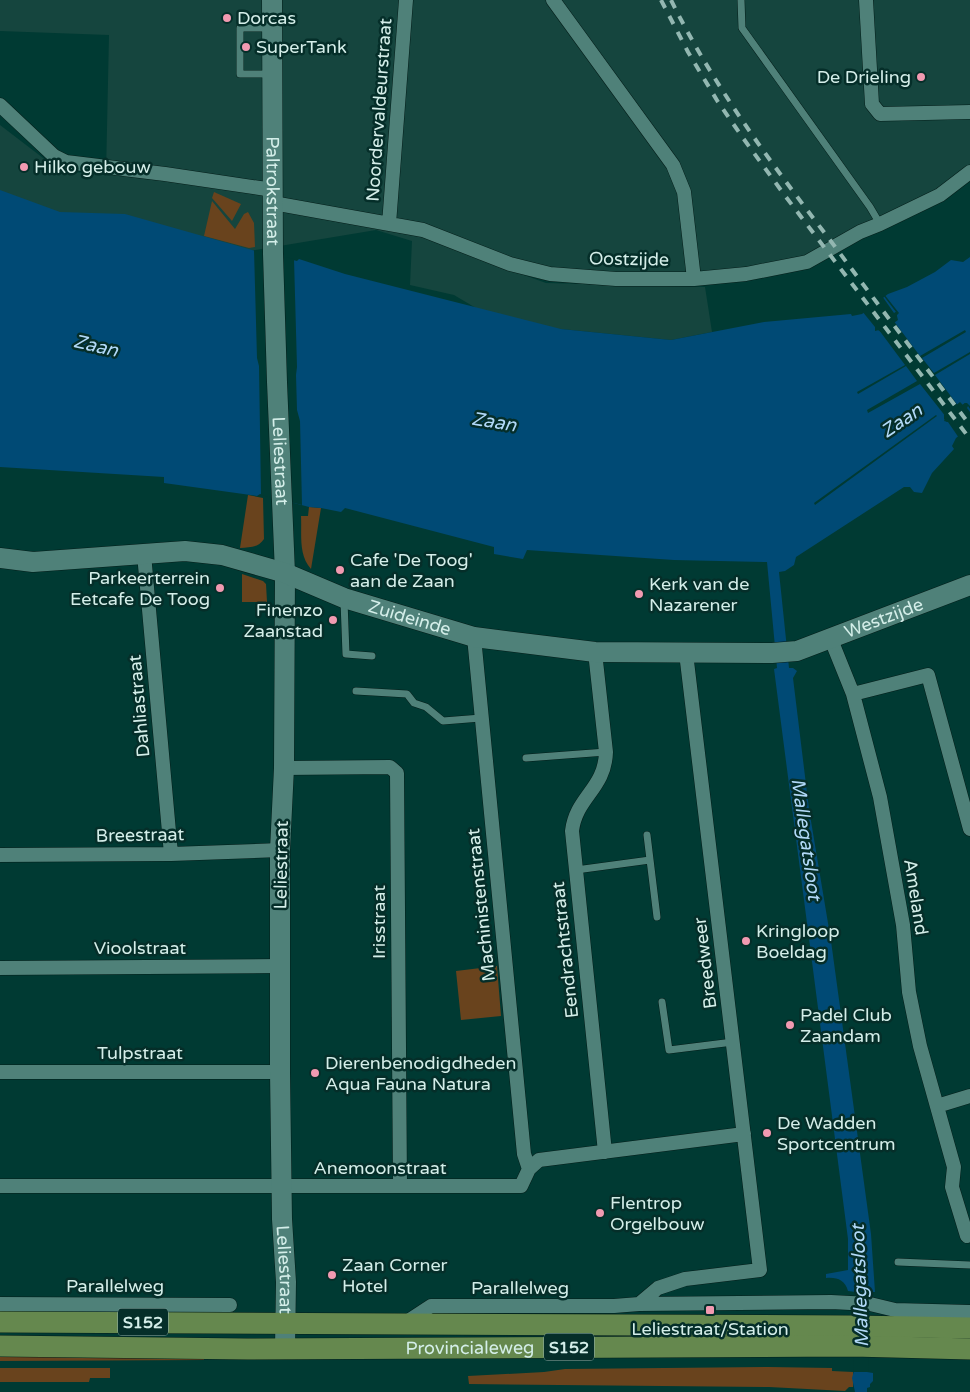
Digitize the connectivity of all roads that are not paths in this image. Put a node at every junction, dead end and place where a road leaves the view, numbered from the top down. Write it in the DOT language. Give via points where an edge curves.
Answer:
graph roads {
  1 [pos="272,0"];
  2 [pos="406,0"];
  3 [pos="553,0"];
  4 [pos="741,0"];
  5 [pos="866,0"];
  6 [pos="272,28"];
  7 [pos="272,74"];
  8 [pos="0,106"];
  9 [pos="970,112"];
  10 [pos="970,172"];
  11 [pos="273,196"];
  12 [pos="389,224"];
  13 [pos="880,224"];
  14 [pos="694,278"];
  15 [pos="277,382"];
  16 [pos="144,554"];
  17 [pos="0,558"];
  18 [pos="285,573"];
  19 [pos="970,585"];
  20 [pos="344,598"];
  21 [pos="474,637"];
  22 [pos="830,637"];
  23 [pos="796,651"];
  24 [pos="595,652"];
  25 [pos="686,653"];
  26 [pos="372,656"];
  27 [pos="356,691"];
  28 [pos="853,694"];
  29 [pos="481,718"];
  30 [pos="606,752"];
  31 [pos="526,758"];
  32 [pos="284,768"];
  33 [pos="970,829"];
  34 [pos="647,835"];
  35 [pos="280,850"];
  36 [pos="171,854"];
  37 [pos="0,855"];
  38 [pos="650,860"];
  39 [pos="576,870"];
  40 [pos="657,917"];
  41 [pos="280,966"];
  42 [pos="0,968"];
  43 [pos="662,1002"];
  44 [pos="733,1042"];
  45 [pos="0,1072"];
  46 [pos="280,1072"];
  47 [pos="970,1096"];
  48 [pos="937,1106"];
  49 [pos="744,1134"];
  50 [pos="605,1152"];
  51 [pos="529,1169"];
  52 [pos="0,1186"];
  53 [pos="400,1186"];
  54 [pos="281,1187"];
  55 [pos="967,1236"];
  56 [pos="898,1262"];
  57 [pos="970,1265"];
  58 [pos="0,1304"];
  59 [pos="639,1304"];
  60 [pos="230,1305"];
  61 [pos="970,1312"];
  62 [pos="0,1322"];
  63 [pos="286,1323"];
  64 [pos="405,1323"];
  65 [pos="970,1328"];
  66 [pos="861,1336"];
  67 [pos="0,1346"];
  68 [pos="285,1349"];
  69 [pos="970,1349"];
  1 -- 6 [label="street, Paltrokstraat"];
  2 -- 12 [label="street, Noordervaldeurstraat"];
  3 -- 14 [label="street" via="673,165 684,192"];
  4 -- 13 [label="lane" via="742,28"];
  5 -- 9 [label="street" via="872,104 880,114"];
  6 -- 7 [label="street, Paltrokstraat"];
  6 -- 7 [label="lane" via="240,28 240,74"];
  7 -- 11 [label="street, Paltrokstraat"];
  8 -- 11 [label="street, Oostzijde" via="54,156 66,162 165,174"];
  10 -- 13 [label="street, Oostzijde" via="940,195"];
  11 -- 12 [label="street, Oostzijde"];
  11 -- 15 [label="street, Paltrokstraat"];
  12 -- 14 [label="street, Oostzijde" via="423,230 510,264 550,274 616,279"];
  13 -- 14 [label="street, Oostzijde" via="807,262 746,274"];
  15 -- 18 [label="street, Leliestraat"];
  16 -- 17 [label="street, Zuideinde" via="33,562"];
  16 -- 18 [label="street, Zuideinde" via="186,551 222,555"];
  16 -- 36 [label="street, Dahliastraat"];
  18 -- 20 [label="street, Zuideinde"];
  18 -- 32 [label="street, Leliestraat"];
  19 -- 22 [label="street, Westzijde"];
  20 -- 21 [label="street, Zuideinde"];
  20 -- 26 [label="lane" via="346,654"];
  21 -- 24 [label="street, Zuideinde"];
  21 -- 29 [label="street, Machinistenstraat"];
  22 -- 23 [label="street, Westzijde"];
  22 -- 28 [label="street, Ameland"];
  23 -- 25 [label="street, Zuideinde"];
  24 -- 25 [label="street, Zuideinde"];
  24 -- 30 [label="street, Eendrachtstraat"];
  25 -- 44 [label="street, Breedweer"];
  27 -- 29 [label="lane" via="407,694 414,703 426,707 443,721"];
  28 -- 33 [label="street" via="928,675"];
  28 -- 48 [label="street, Ameland" via="880,797 902,925 909,992"];
  29 -- 51 [label="street, Machinistenstraat" via="524,1154"];
  30 -- 31 [label="lane"];
  30 -- 39 [label="street, Eendrachtstraat" via="602,776 574,819"];
  32 -- 35 [label="street, Leliestraat"];
  32 -- 53 [label="street, Irisstraat" via="390,767 397,773"];
  34 -- 38 [label="lane"];
  35 -- 36 [label="street, Breestraat"];
  35 -- 41 [label="street, Leliestraat"];
  36 -- 37 [label="street, Breestraat"];
  38 -- 39 [label="lane"];
  38 -- 40 [label="lane"];
  39 -- 50 [label="street, Eendrachtstraat"];
  41 -- 42 [label="street, Vioolstraat"];
  41 -- 46 [label="street, Leliestraat"];
  43 -- 44 [label="lane" via="669,1050"];
  44 -- 49 [label="street, Breedweer"];
  45 -- 46 [label="street, Tulpstraat"];
  46 -- 54 [label="street, Leliestraat"];
  47 -- 48 [label="street"];
  48 -- 55 [label="street, Ameland" via="954,1167 952,1187"];
  49 -- 50 [label="street, Anemoonstraat"];
  49 -- 59 [label="street, Breedweer" via="760,1270 685,1279 658,1288"];
  50 -- 51 [label="street, Anemoonstraat" via="539,1160"];
  51 -- 53 [label="street, Anemoonstraat" via="521,1186"];
  52 -- 54 [label="street, Anemoonstraat"];
  53 -- 54 [label="street, Anemoonstraat"];
  54 -- 63 [label="street, Leliestraat"];
  56 -- 57 [label="lane"];
  58 -- 60 [label="street, Parallelweg"];
  59 -- 61 [label="street, Parallelweg" via="854,1303 895,1310"];
  59 -- 64 [label="street, Parallelweg" via="431,1306"];
  62 -- 63 [label="main road, Provincialeweg / S152"];
  63 -- 64 [label="main road, Provincialeweg / S152"];
  63 -- 68 [label="street, Leliestraat"];
  64 -- 66 [label="main road, Provincialeweg / S152"];
  65 -- 66 [label="main road, Provincialeweg / S152"];
  66 -- 68 [label="main road, Provincialeweg / S152"];
  66 -- 69 [label="main road, Provincialeweg / S152"];
  67 -- 68 [label="main road, Provincialeweg / S152"];
}
